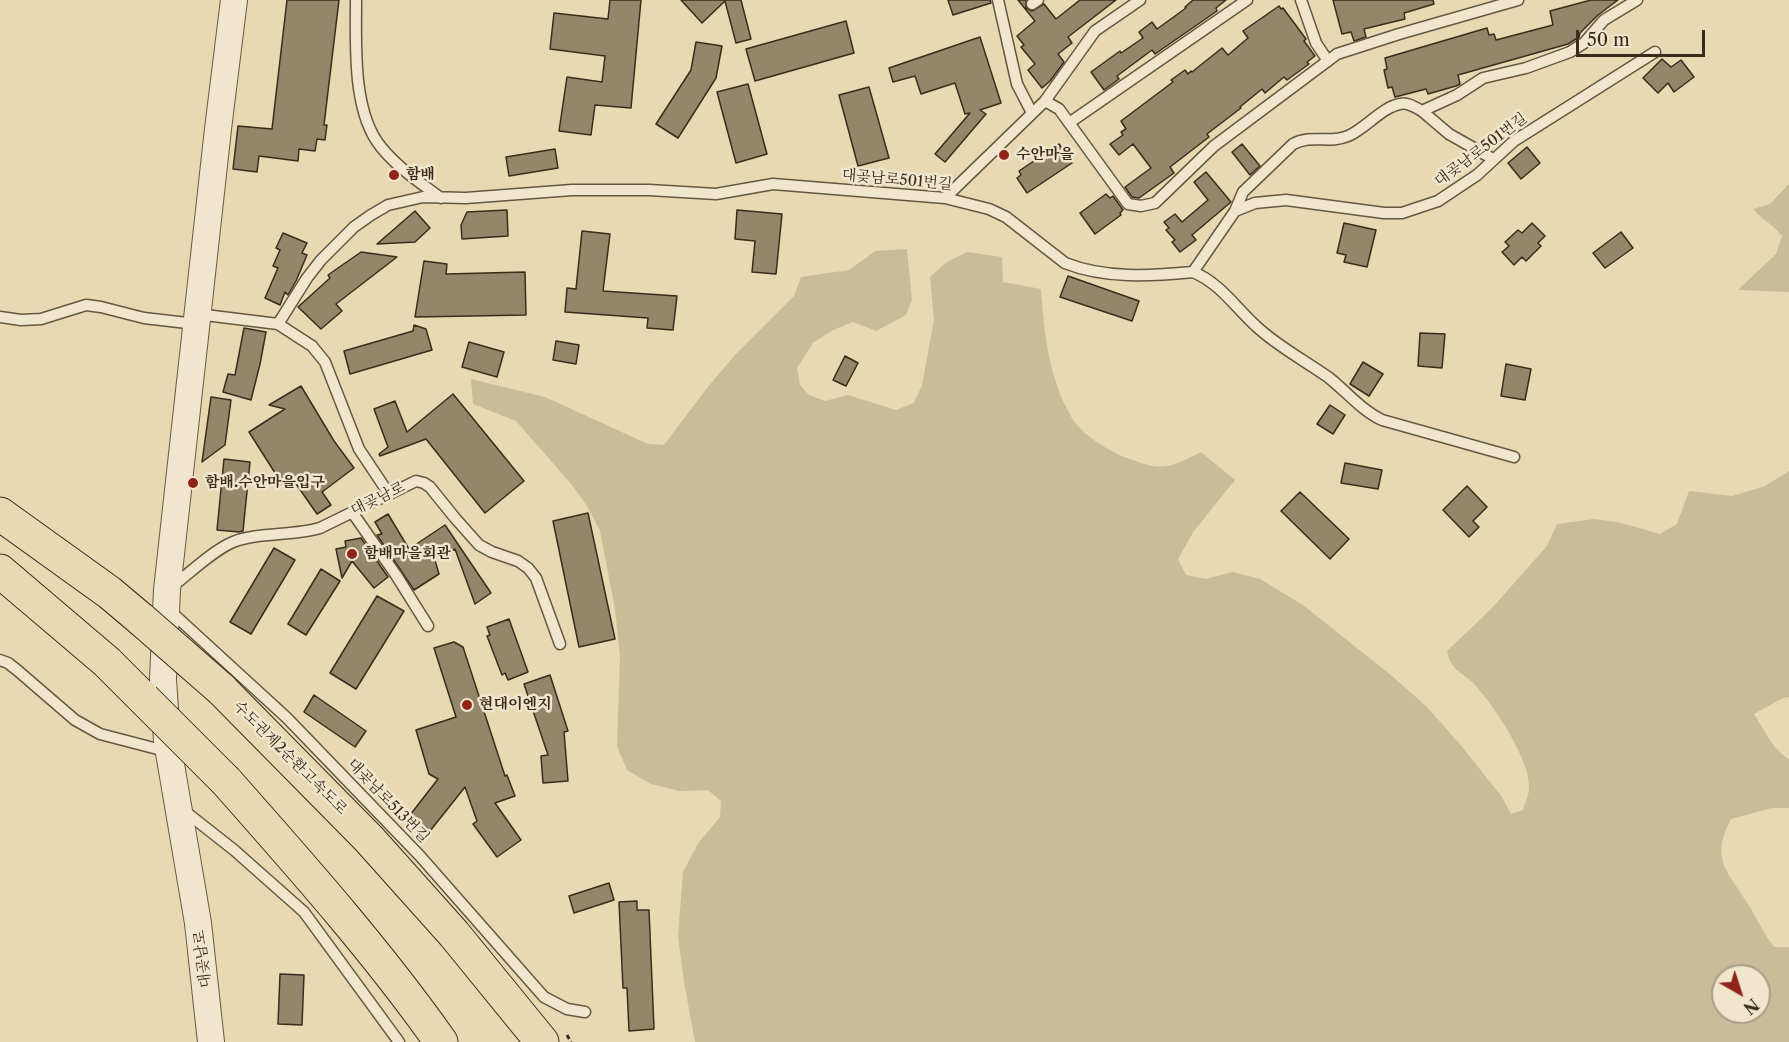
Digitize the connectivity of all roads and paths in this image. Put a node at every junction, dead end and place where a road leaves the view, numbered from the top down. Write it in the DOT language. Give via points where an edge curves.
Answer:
graph roads {
  1 [pos="234,0"];
  2 [pos="356,0"];
  3 [pos="998,0"];
  4 [pos="1140,0"];
  5 [pos="1247,0"];
  6 [pos="1301,0"];
  7 [pos="1518,0"];
  8 [pos="1637,0"];
  9 [pos="1655,52"];
  10 [pos="1328,61"];
  11 [pos="1045,101"];
  12 [pos="1422,111"];
  13 [pos="1032,113"];
  14 [pos="1069,123"];
  15 [pos="1493,159"];
  16 [pos="441,198"];
  17 [pos="945,198"];
  18 [pos="1235,211"];
  19 [pos="1193,272"];
  20 [pos="0,317"];
  21 [pos="197,319"];
  22 [pos="278,324"];
  23 [pos="1514,457"];
  24 [pos="389,494"];
  25 [pos="352,512"];
  26 [pos="0,514"];
  27 [pos="0,571"];
  28 [pos="158,606"];
  29 [pos="428,626"];
  30 [pos="560,644"];
  31 [pos="0,660"];
  32 [pos="169,752"];
  33 [pos="178,806"];
  34 [pos="585,1012"];
  35 [pos="211,1042"];
  36 [pos="399,1042"];
  37 [pos="441,1042"];
  38 [pos="542,1042"];
  1 -- 21 [label="street, 대곶남로"];
  2 -- 16 [label="lane" via="358,75 372,132 406,172"];
  3 -- 13 [label="lane" via="1017,84"];
  4 -- 11 [label="lane" via="1095,31"];
  5 -- 14 [label="lane"];
  6 -- 10 [label="lane" via="1316,43"];
  7 -- 10 [label="lane" via="1336,54"];
  8 -- 12 [label="lane" via="1604,20 1584,43 1570,52 1483,78"];
  9 -- 15 [label="lane, 대곶남로501번길" via="1514,141"];
  10 -- 14 [label="lane" via="1214,146 1155,202 1141,206 1128,204"];
  11 -- 13 [label="lane"];
  11 -- 14 [label="lane" via="1059,109"];
  12 -- 15 [label="lane" via="1449,134"];
  12 -- 18 [label="lane" via="1400,104 1347,137 1309,138 1293,144 1243,192"];
  13 -- 17 [label="lane"];
  15 -- 18 [label="lane, 대곶남로501번길" via="1459,189 1402,213 1363,212 1286,200 1255,203"];
  16 -- 17 [label="lane, 대곶남로501번길" via="572,190 716,194 773,184"];
  16 -- 22 [label="lane, 대곶남로501번길" via="423,197 388,205 354,227 321,260"];
  17 -- 19 [label="lane, 대곶남로501번길" via="1006,217 1075,267 1123,275"];
  18 -- 19 [label="lane"];
  19 -- 23 [label="lane" via="1215,285 1267,335 1330,379 1372,415"];
  20 -- 21 [label="lane" via="41,319 86,306 144,318"];
  21 -- 22 [label="lane"];
  21 -- 28 [label="street, 대곶남로"];
  22 -- 24 [label="lane" via="312,346 325,362 358,449"];
  24 -- 25 [label="lane, 대곶남로"];
  24 -- 30 [label="lane, 대곶남로" via="416,481 424,483 479,545 528,568 536,578"];
  25 -- 28 [label="lane, 대곶남로" via="320,528 233,542"];
  25 -- 29 [label="lane"];
  26 -- 28 [label="highway, 수도권제2순환고속도로" via="102,587"];
  27 -- 37 [label="highway, bridge" via="107,662 226,781 378,957"];
  28 -- 32 [label="street, 대곶남로"];
  28 -- 34 [label="lane, 대곶남로513번길" via="287,718 420,856 544,997 567,1009"];
  28 -- 38 [label="highway, 수도권제2순환고속도로, bridge" via="221,689 369,839 454,934"];
  31 -- 32 [label="lane" via="75,720 100,734"];
  32 -- 33 [label="street, 대곶남로"];
  33 -- 35 [label="street, 대곶남로" via="198,923"];
  33 -- 36 [label="lane" via="304,912"];
}
